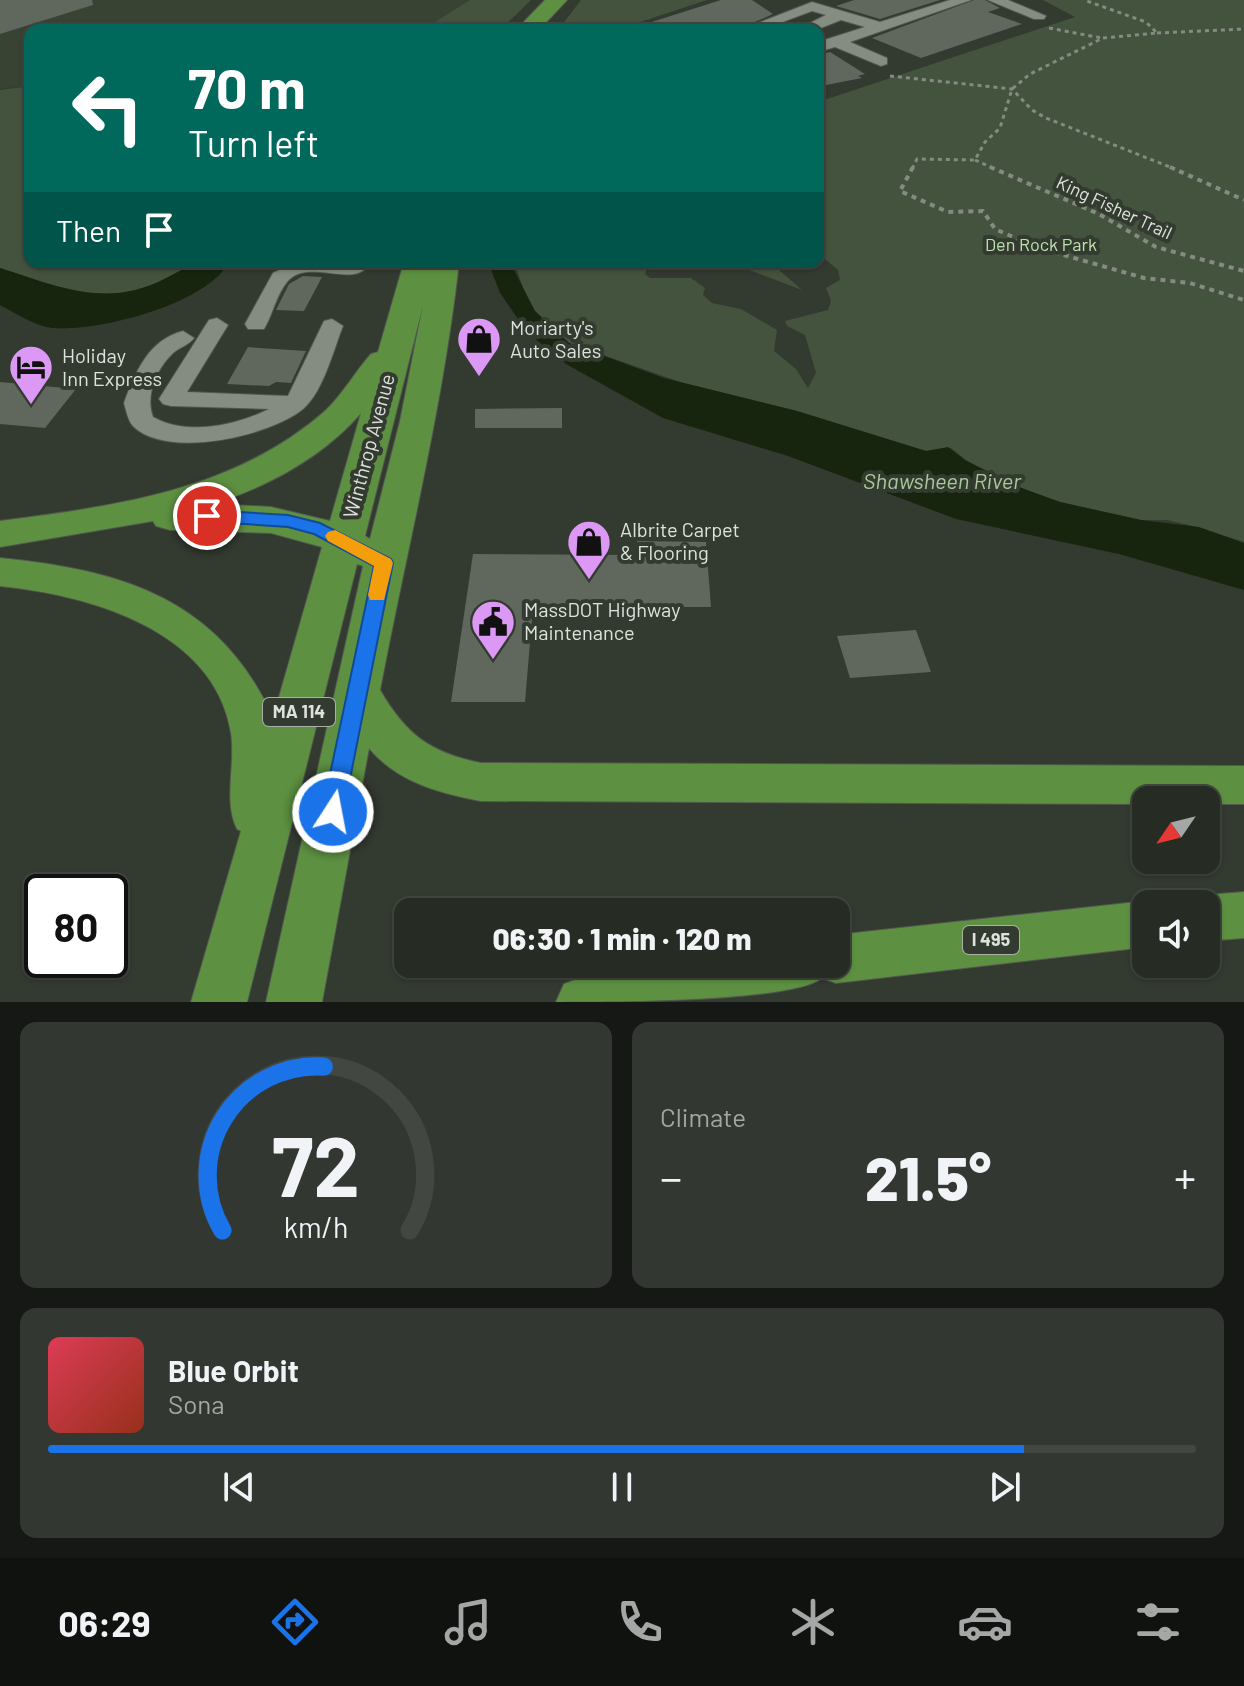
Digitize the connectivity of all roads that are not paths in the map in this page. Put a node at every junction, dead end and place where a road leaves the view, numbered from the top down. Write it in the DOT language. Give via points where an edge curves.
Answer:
graph roads {
  1 [pos="543,0"];
  2 [pos="557,0"];
  3 [pos="995,0"];
  4 [pos="957,1"];
  5 [pos="842,14"];
  6 [pos="1040,21"];
  7 [pos="520,24"];
  8 [pos="533,24"];
  9 [pos="763,24"];
  10 [pos="818,24"];
  11 [pos="880,27"];
  12 [pos="835,41"];
  13 [pos="824,45"];
  14 [pos="882,67"];
  15 [pos="356,268"];
  16 [pos="417,268"];
  17 [pos="443,268"];
  18 [pos="256,324"];
  19 [pos="332,326"];
  20 [pos="396,342"];
  21 [pos="296,403"];
  22 [pos="108,520"];
  23 [pos="0,534"];
  24 [pos="344,540"];
  25 [pos="384,563"];
  26 [pos="0,572"];
  27 [pos="358,691"];
  28 [pos="1244,785"];
  29 [pos="250,882"];
  30 [pos="1244,915"];
  31 [pos="1220,917"];
  32 [pos="1132,926"];
  33 [pos="850,957"];
  34 [pos="722,978"];
  35 [pos="219,1002"];
  36 [pos="294,1002"];
  37 [pos="584,1002"];
  1 -- 7 [label="highway"];
  2 -- 8 [label="highway"];
  3 -- 6 [label="street"];
  4 -- 11 [label="street"];
  5 -- 9 [label="street" via="812,6"];
  5 -- 10 [label="street"];
  5 -- 11 [label="street"];
  11 -- 12 [label="street"];
  12 -- 13 [label="street"];
  12 -- 14 [label="street"];
  15 -- 18 [label="street" via="288,271"];
  16 -- 20 [label="highway, Winthrop Avenue / MA 114"];
  17 -- 25 [label="highway, Winthrop Avenue / MA 114" via="418,421"];
  19 -- 21 [label="street"];
  20 -- 22 [label="highway" via="352,403 295,453 212,491"];
  20 -- 24 [label="highway, Winthrop Avenue / MA 114"];
  21 -- 21 [label="street" via="275,416 199,436 157,430 142,421 135,397 167,345 198,330 171,399"];
  22 -- 23 [label="highway"];
  22 -- 24 [label="highway" via="207,516 288,521"];
  24 -- 25 [label="highway"];
  24 -- 29 [label="highway, Winthrop Avenue / MA 114"];
  25 -- 27 [label="highway, Winthrop Avenue / MA 114"];
  26 -- 29 [label="highway" via="69,582 145,608 176,624 234,681 251,719 257,765"];
  27 -- 28 [label="highway" via="395,749 416,764 481,782"];
  27 -- 36 [label="highway, Winthrop Avenue / MA 114"];
  29 -- 35 [label="highway, Winthrop Avenue / MA 114"];
  30 -- 31 [label="highway"];
  32 -- 33 [label="highway, I 495"];
  34 -- 37 [label="highway"];
}
